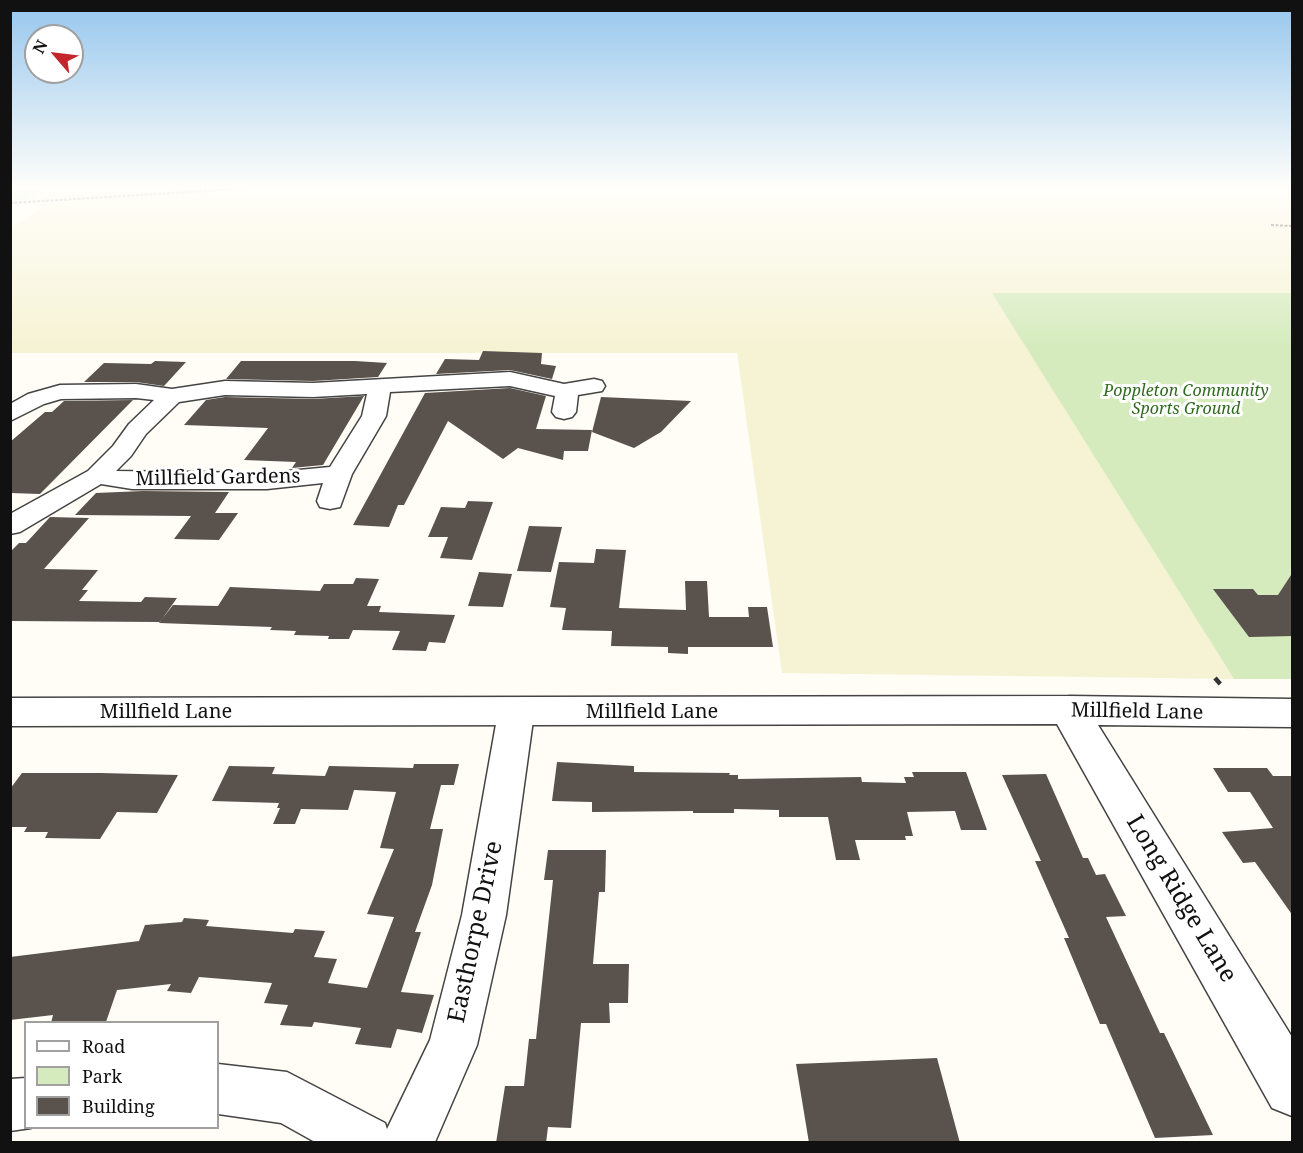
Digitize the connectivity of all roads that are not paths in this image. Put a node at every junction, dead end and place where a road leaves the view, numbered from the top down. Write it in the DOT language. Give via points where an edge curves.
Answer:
graph roads {
  1 [pos="594,386"];
  2 [pos="380,387"];
  3 [pos="172,396"];
  4 [pos="10,414"];
  5 [pos="339,474"];
  6 [pos="97,476"];
  7 [pos="330,501"];
  8 [pos="18,516"];
  9 [pos="1070,710"];
  10 [pos="10,712"];
  11 [pos="516,713"];
  12 [pos="1293,713"];
  13 [pos="1293,1088"];
  14 [pos="219,1089"];
  15 [pos="366,1143"];
  16 [pos="408,1143"];
  1 -- 2 [label="street" via="564,402 510,379"];
  2 -- 3 [label="street" via="225,388"];
  2 -- 5 [label="street" via="374,416"];
  3 -- 4 [label="street" via="136,391 60,392 36,399"];
  3 -- 6 [label="street, Millfield Gardens"];
  5 -- 6 [label="street, Millfield Gardens" via="267,481 132,481"];
  5 -- 7 [label="street"];
  6 -- 8 [label="street, Millfield Gardens"];
  9 -- 11 [label="street, Millfield Lane"];
  9 -- 12 [label="street, Millfield Lane"];
  9 -- 13 [label="street, Long Ridge Lane"];
  10 -- 11 [label="street, Millfield Lane"];
  11 -- 16 [label="street, Easthorpe Drive" via="484,915 453,1045"];
  14 -- 15 [label="street" via="287,1098"];
}
